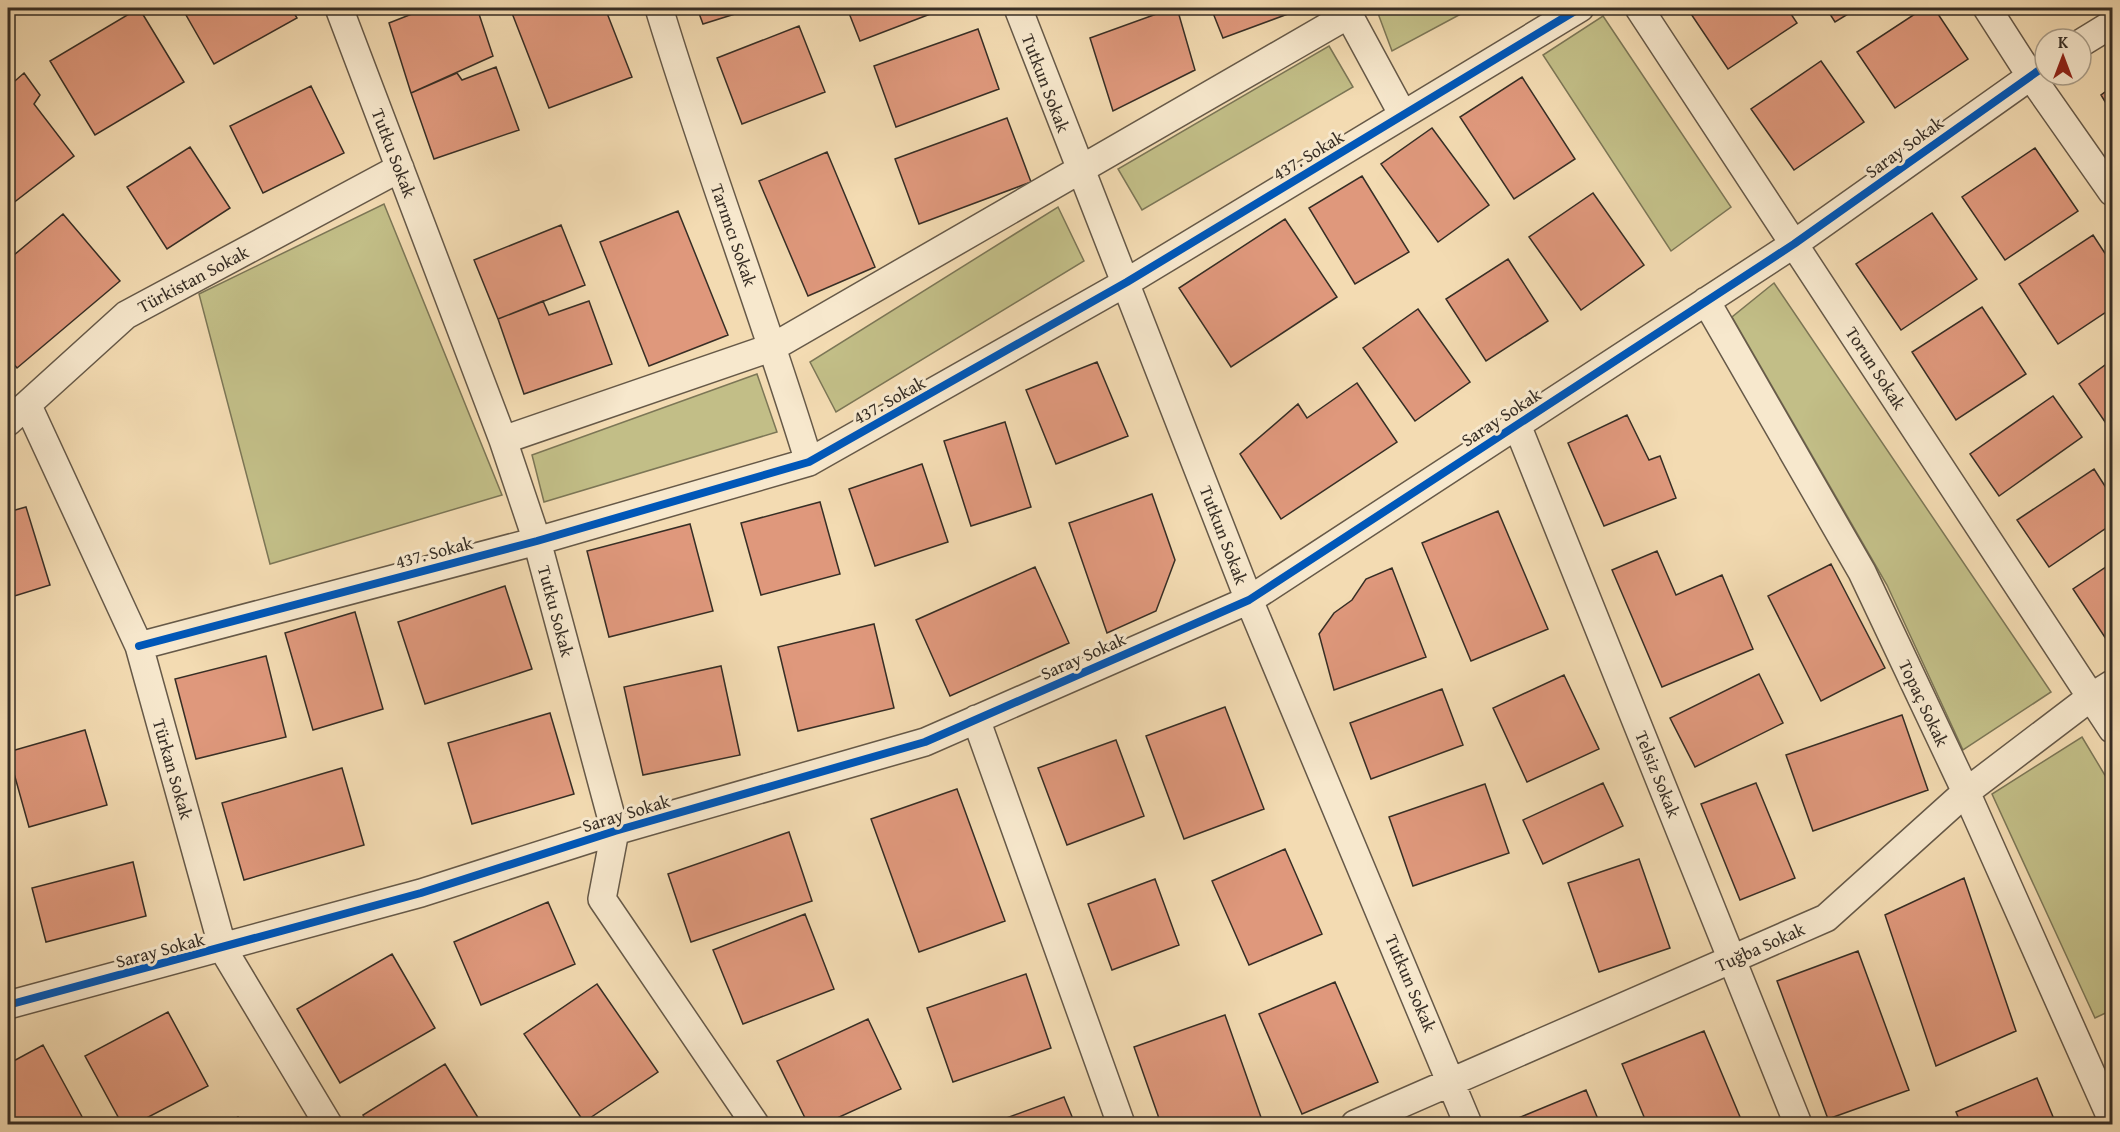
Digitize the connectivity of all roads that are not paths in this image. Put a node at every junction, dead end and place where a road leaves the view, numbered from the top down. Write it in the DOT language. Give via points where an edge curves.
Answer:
graph roads {
  1 [pos="339,8"];
  2 [pos="659,8"];
  3 [pos="1018,8"];
  4 [pos="1580,8"];
  5 [pos="1640,8"];
  6 [pos="1987,8"];
  7 [pos="1347,11"];
  8 [pos="2112,24"];
  9 [pos="2093,36"];
  10 [pos="2033,66"];
  11 [pos="2033,74"];
  12 [pos="2047,87"];
  13 [pos="1403,115"];
  14 [pos="400,168"];
  15 [pos="1079,170"];
  16 [pos="2112,192"];
  17 [pos="1794,244"];
  18 [pos="1127,282"];
  19 [pos="1706,302"];
  20 [pos="774,346"];
  21 [pos="18,414"];
  22 [pos="1517,424"];
  23 [pos="503,440"];
  24 [pos="809,462"];
  25 [pos="537,541"];
  26 [pos="1249,600"];
  27 [pos="139,646"];
  28 [pos="2102,690"];
  29 [pos="976,719"];
  30 [pos="2112,729"];
  31 [pos="1966,792"];
  32 [pos="615,831"];
  33 [pos="223,949"];
  34 [pos="1732,959"];
  35 [pos="8,1005"];
  36 [pos="1452,1082"];
  37 [pos="2112,1120"];
  38 [pos="328,1125"];
  39 [pos="755,1125"];
  40 [pos="1120,1125"];
  41 [pos="1355,1125"];
  42 [pos="1468,1125"];
  43 [pos="1798,1125"];
  1 -- 14 [label="street, Tutku Sokak"];
  2 -- 20 [label="street, Tarımcı Sokak"];
  3 -- 15 [label="street, Tutkun Sokak"];
  4 -- 13 [label="street, 437. Sokak"];
  5 -- 17 [label="street, Torun Sokak"];
  6 -- 10 [label="street"];
  7 -- 13 [label="street"];
  7 -- 15 [label="street"];
  8 -- 9 [label="street"];
  11 -- 17 [label="street, Saray Sokak"];
  12 -- 16 [label="street"];
  13 -- 18 [label="street, 437. Sokak"];
  14 -- 21 [label="street, Türkistan Sokak" via="126,315"];
  14 -- 23 [label="street, Tutku Sokak"];
  15 -- 18 [label="street, Tutkun Sokak"];
  15 -- 20 [label="street"];
  17 -- 19 [label="street, Saray Sokak"];
  17 -- 28 [label="street, Torun Sokak"];
  18 -- 24 [label="street, 437. Sokak"];
  18 -- 26 [label="street, Tutkun Sokak"];
  19 -- 22 [label="street, Saray Sokak"];
  19 -- 31 [label="street, Topaç Sokak" via="1862,573"];
  20 -- 23 [label="street"];
  20 -- 24 [label="street, Tarımcı Sokak"];
  21 -- 27 [label="street, Türkan Sokak"];
  22 -- 26 [label="street, Saray Sokak"];
  22 -- 34 [label="street, Telsiz Sokak"];
  23 -- 25 [label="street, Tutku Sokak"];
  24 -- 25 [label="street, 437. Sokak"];
  25 -- 27 [label="street, 437. Sokak"];
  25 -- 32 [label="street, Tutku Sokak"];
  26 -- 29 [label="street, Saray Sokak"];
  26 -- 36 [label="street, Tutkun Sokak"];
  27 -- 33 [label="street, Türkan Sokak"];
  28 -- 30 [label="street, Torun Sokak"];
  28 -- 31 [label="street, Tuğba Sokak"];
  29 -- 32 [label="street, Saray Sokak" via="925,742"];
  29 -- 40 [label="street"];
  31 -- 34 [label="street, Tuğba Sokak" via="1826,918"];
  31 -- 37 [label="street, Topaç Sokak"];
  32 -- 33 [label="street, Saray Sokak" via="421,893"];
  32 -- 39 [label="street, Tutku Sokak" via="602,899"];
  33 -- 35 [label="street, Saray Sokak"];
  33 -- 38 [label="street, Türkan Sokak"];
  34 -- 36 [label="street, Tuğba Sokak"];
  34 -- 43 [label="street, Telsiz Sokak"];
  36 -- 41 [label="street, Tuğba Sokak"];
  36 -- 42 [label="street, Tutkun Sokak"];
}
